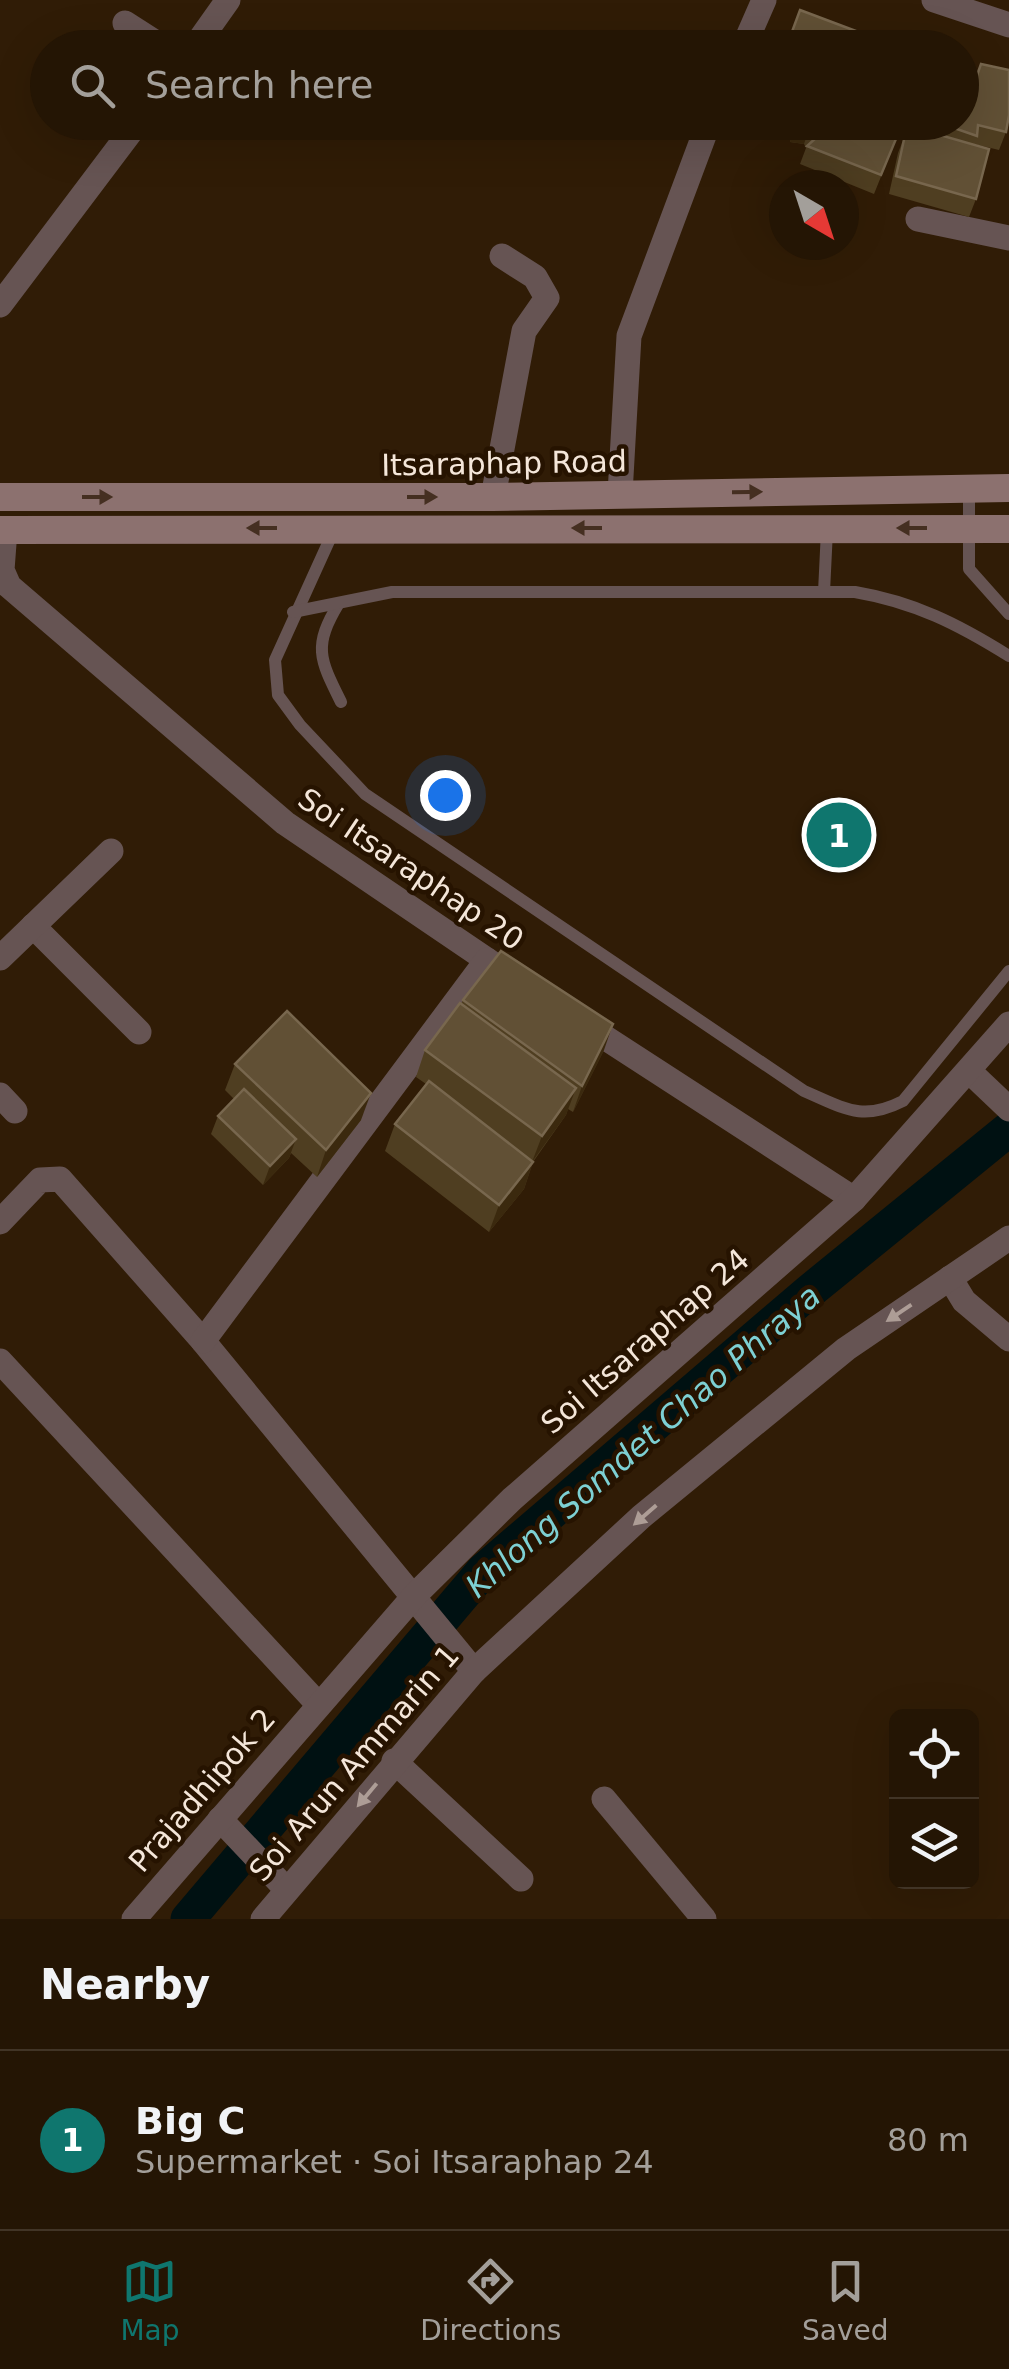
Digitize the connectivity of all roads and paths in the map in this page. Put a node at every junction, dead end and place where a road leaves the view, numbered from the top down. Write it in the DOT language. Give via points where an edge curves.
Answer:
graph roads {
  1 [pos="228,0"];
  2 [pos="764,0"];
  3 [pos="934,0"];
  4 [pos="124,23"];
  5 [pos="1009,25"];
  6 [pos="135,30"];
  7 [pos="207,30"];
  8 [pos="750,30"];
  9 [pos="124,140"];
  10 [pos="702,140"];
  11 [pos="918,219"];
  12 [pos="1009,238"];
  13 [pos="502,256"];
  14 [pos="0,305"];
  15 [pos="969,487"];
  16 [pos="1009,488"];
  17 [pos="620,494"];
  18 [pos="0,497"];
  19 [pos="494,497"];
  20 [pos="335,528"];
  21 [pos="828,528"];
  22 [pos="967,528"];
  23 [pos="1009,529"];
  24 [pos="2,530"];
  25 [pos="824,592"];
  26 [pos="338,603"];
  27 [pos="293,612"];
  28 [pos="1009,614"];
  29 [pos="1009,656"];
  30 [pos="341,702"];
  31 [pos="111,851"];
  32 [pos="33,926"];
  33 [pos="0,958"];
  34 [pos="487,960"];
  35 [pos="1009,970"];
  36 [pos="1009,1024"];
  37 [pos="139,1032"];
  38 [pos="970,1071"];
  39 [pos="1003,1103"];
  40 [pos="854,1198"];
  41 [pos="0,1222"];
  42 [pos="1009,1238"];
  43 [pos="950,1278"];
  44 [pos="1009,1339"];
  45 [pos="203,1340"];
  46 [pos="0,1362"];
  47 [pos="422,1603"];
  48 [pos="468,1661"];
  49 [pos="318,1704"];
  50 [pos="394,1761"];
  51 [pos="604,1799"];
  52 [pos="228,1827"];
  53 [pos="520,1878"];
  54 [pos="287,1890"];
  55 [pos="134,1919"];
  56 [pos="263,1919"];
  57 [pos="704,1919"];
  1 -- 7 [label="street"];
  2 -- 8 [label="street"];
  3 -- 5 [label="street"];
  4 -- 6 [label="street"];
  9 -- 14 [label="street"];
  10 -- 17 [label="street" via="629,336"];
  11 -- 12 [label="street"];
  13 -- 19 [label="street" via="535,277 547,298 524,332"];
  15 -- 16 [label="main road, Itsaraphap Road"];
  17 -- 15 [label="main road, Itsaraphap Road, one-way"];
  15 -- 22 [label="lane"];
  17 -- 19 [label="main road, Itsaraphap Road"];
  18 -- 19 [label="main road, Itsaraphap Road, one-way"];
  21 -- 20 [label="main road, one-way"];
  20 -- 24 [label="main road, one-way"];
  20 -- 27 [label="lane"];
  22 -- 21 [label="main road, one-way"];
  21 -- 25 [label="lane"];
  22 -- 23 [label="main road"];
  22 -- 28 [label="lane" via="969,568"];
  24 -- 34 [label="street, Soi Itsaraphap 20" via="9,586 284,823"];
  25 -- 26 [label="lane" via="392,592"];
  25 -- 29 [label="lane" via="902,600 951,620"];
  26 -- 27 [label="lane"];
  26 -- 30 [label="lane" via="320,634 322,662"];
  27 -- 35 [label="lane" via="275,660 278,695 365,794 804,1091 855,1113 879,1113 903,1101"];
  31 -- 32 [label="street"];
  32 -- 33 [label="street"];
  32 -- 37 [label="street"];
  34 -- 40 [label="street, Soi Itsaraphap 20"];
  34 -- 45 [label="street"];
  36 -- 38 [label="street, Soi Itsaraphap 24"];
  38 -- 39 [label="street"];
  38 -- 40 [label="street, Soi Itsaraphap 24"];
  40 -- 47 [label="street, Soi Itsaraphap 24" via="512,1498"];
  41 -- 45 [label="street" via="40,1180 60,1179"];
  42 -- 43 [label="street, Soi Arun Ammarin 1"];
  43 -- 44 [label="street" via="964,1301"];
  43 -- 48 [label="street, Soi Arun Ammarin 1, one-way" via="846,1349"];
  45 -- 47 [label="street"];
  46 -- 49 [label="street"];
  47 -- 48 [label="street"];
  47 -- 49 [label="street, Soi Itsaraphap 24"];
  48 -- 50 [label="street, Soi Arun Ammarin 1"];
  49 -- 52 [label="street, Prajadhipok 2"];
  50 -- 53 [label="street"];
  50 -- 54 [label="street, Soi Arun Ammarin 1, one-way"];
  51 -- 57 [label="street"];
  52 -- 54 [label="street"];
  52 -- 55 [label="street, Prajadhipok 2"];
  54 -- 56 [label="street, Soi Arun Ammarin 1"];
}
